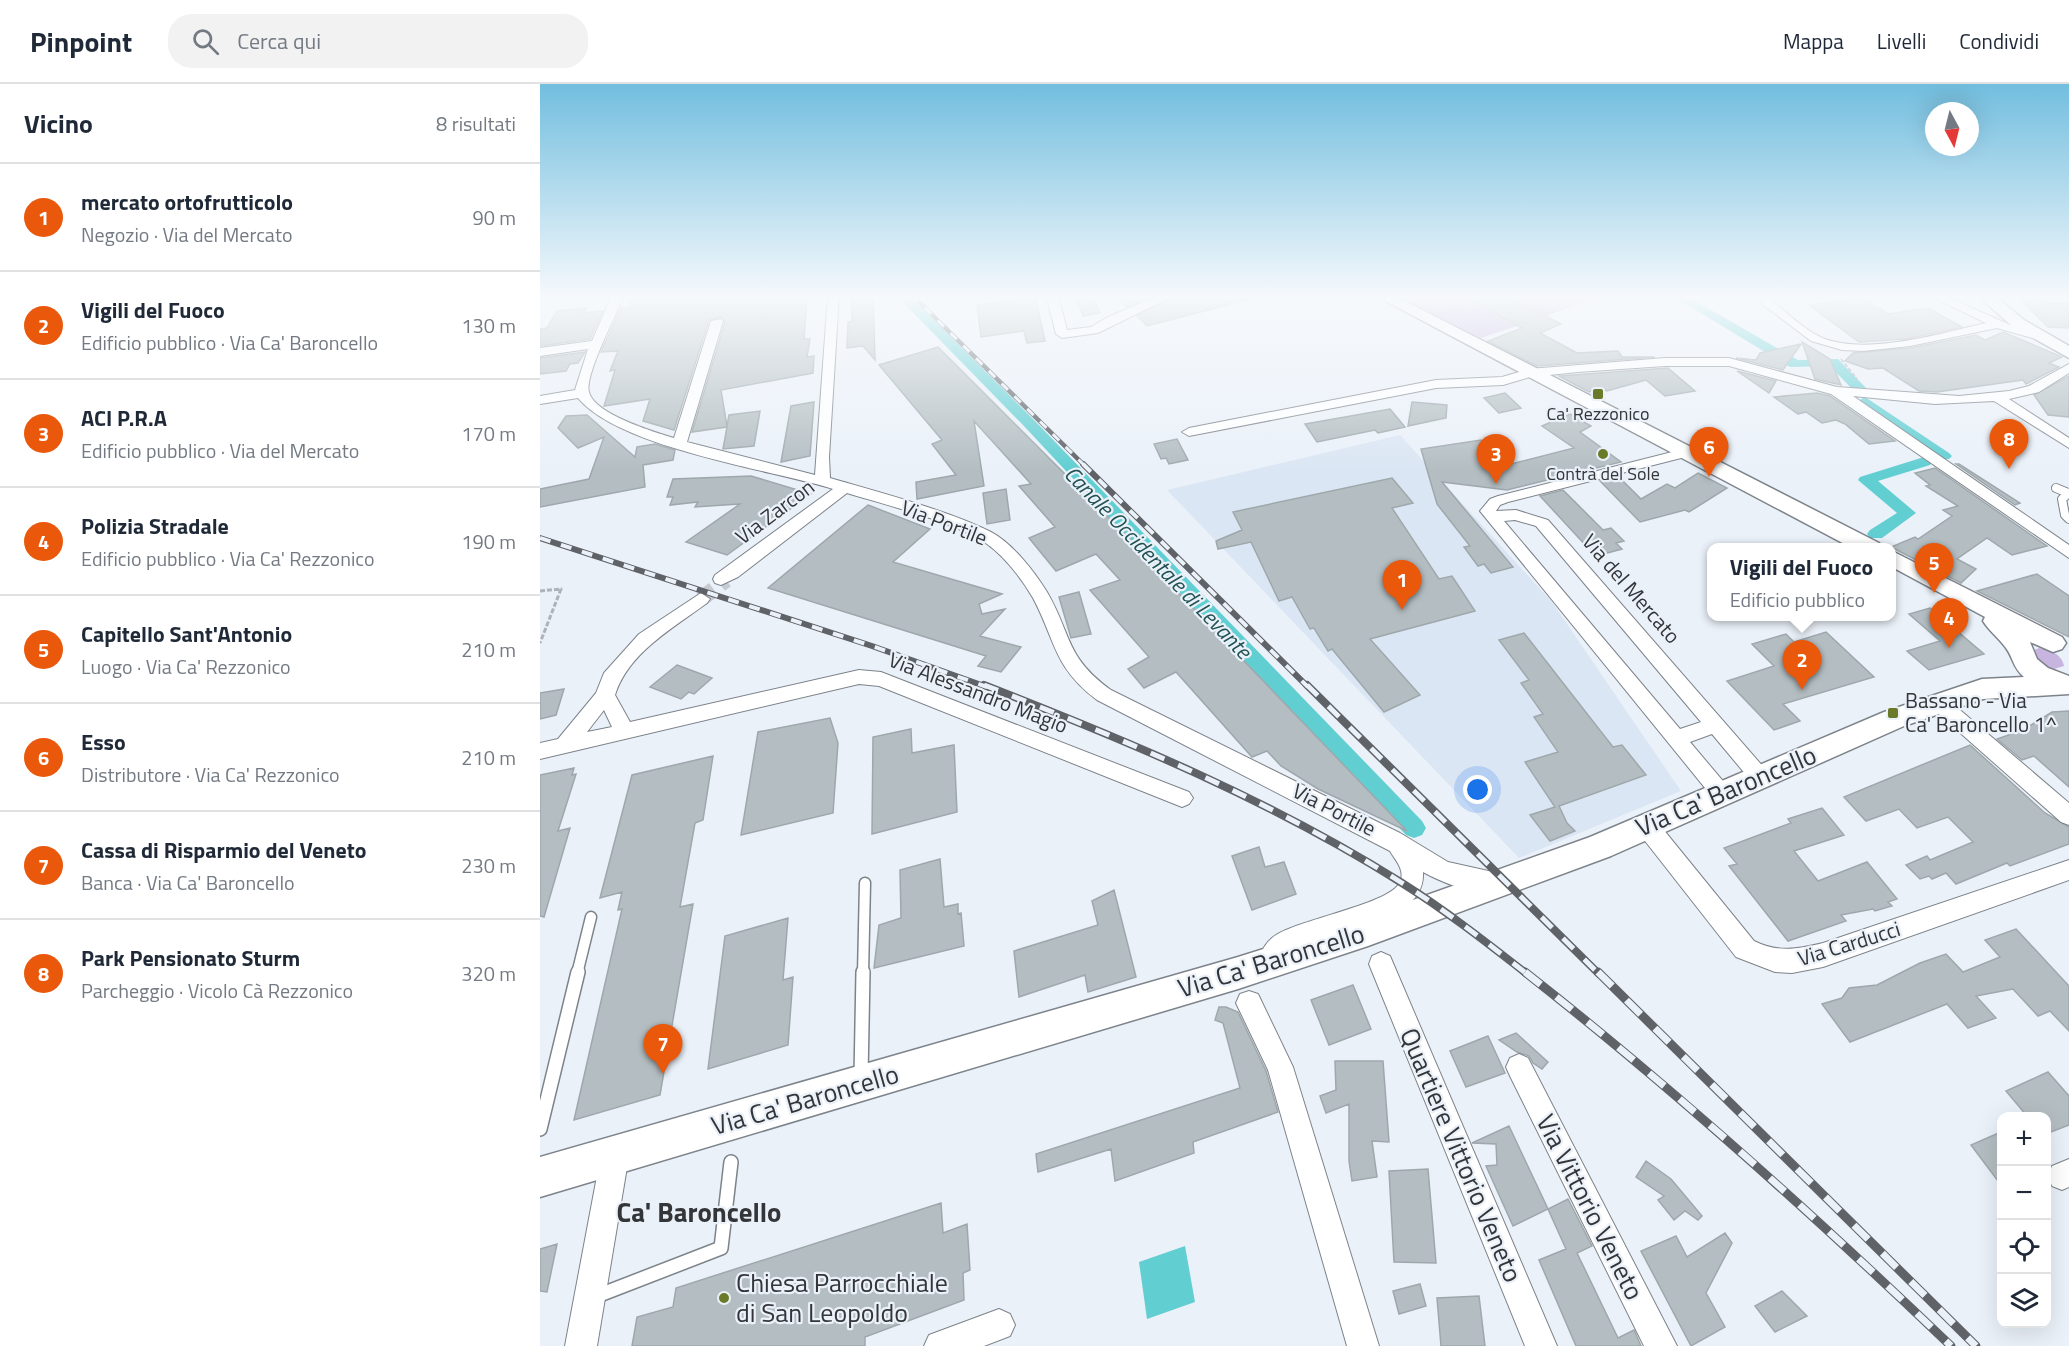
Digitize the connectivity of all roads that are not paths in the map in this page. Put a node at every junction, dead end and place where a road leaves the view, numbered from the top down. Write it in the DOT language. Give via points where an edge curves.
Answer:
graph roads {
  1 [pos="593,354"];
  2 [pos="707,354"];
  3 [pos="830,354"];
  4 [pos="1493,354"];
  5 [pos="2069,368"];
  6 [pos="1529,373"];
  7 [pos="1836,391"];
  8 [pos="582,393"];
  9 [pos="1996,397"];
  10 [pos="540,400"];
  11 [pos="1189,432"];
  12 [pos="679,444"];
  13 [pos="2069,444"];
  14 [pos="1684,453"];
  15 [pos="823,481"];
  16 [pos="845,487"];
  17 [pos="2056,488"];
  18 [pos="2068,493"];
  19 [pos="1492,517"];
  20 [pos="2069,519"];
  21 [pos="1861,543"];
  22 [pos="2069,553"];
  23 [pos="1896,560"];
  24 [pos="726,577"];
  25 [pos="1955,592"];
  26 [pos="696,600"];
  27 [pos="2061,646"];
  28 [pos="2021,653"];
  29 [pos="2068,685"];
  30 [pos="1982,689"];
  31 [pos="605,696"];
  32 [pos="1940,703"];
  33 [pos="1716,725"];
  34 [pos="624,732"];
  35 [pos="1678,738"];
  36 [pos="565,745"];
  37 [pos="540,751"];
  38 [pos="1759,776"];
  39 [pos="1721,793"];
  40 [pos="1182,798"];
  41 [pos="2069,816"];
  42 [pos="1646,825"];
  43 [pos="1392,840"];
  44 [pos="2069,870"];
  45 [pos="1519,877"];
  46 [pos="865,883"];
  47 [pos="591,917"];
  48 [pos="1381,964"];
  49 [pos="1263,966"];
  50 [pos="1249,1003"];
  51 [pos="1520,1067"];
  52 [pos="861,1084"];
  53 [pos="540,1129"];
  54 [pos="615,1155"];
  55 [pos="731,1162"];
  56 [pos="540,1177"];
  57 [pos="589,1299"];
  58 [pos="999,1325"];
  59 [pos="581,1346"];
  60 [pos="940,1346"];
  61 [pos="1363,1346"];
  62 [pos="1541,1346"];
  63 [pos="1661,1346"];
  1 -- 8 [label="street"];
  2 -- 12 [label="street"];
  3 -- 15 [label="street"];
  4 -- 6 [label="main road"];
  5 -- 9 [label="street" via="2055,373 2037,388"];
  6 -- 7 [label="street" via="1720,361"];
  6 -- 11 [label="street" via="1503,381 1436,384"];
  6 -- 14 [label="main road"];
  7 -- 9 [label="street" via="1930,402"];
  7 -- 22 [label="street"];
  8 -- 10 [label="street"];
  8 -- 12 [label="street, Via Portile" via="590,406 619,422"];
  9 -- 13 [label="street"];
  12 -- 15 [label="street, Via Portile"];
  14 -- 19 [label="street" via="1503,499 1491,506 1488,511"];
  14 -- 21 [label="main road"];
  15 -- 16 [label="street, Via Portile"];
  16 -- 24 [label="street, Via Zarcon"];
  16 -- 43 [label="street, Via Portile" via="995,541 1034,587 1063,654 1087,684"];
  17 -- 18 [label="lane"];
  18 -- 20 [label="lane" via="2062,499"];
  19 -- 33 [label="street, Via del Mercato" via="1516,515 1542,523"];
  19 -- 35 [label="street"];
  23 -- 25 [label="main road"];
  25 -- 27 [label="main road"];
  25 -- 28 [label="main road" via="1991,617"];
  26 -- 31 [label="street" via="645,639 611,678"];
  27 -- 28 [label="main road" via="2030,642"];
  28 -- 29 [label="main road" via="2034,672"];
  28 -- 30 [label="main road, Via Ca' Baroncello"];
  29 -- 30 [label="main road, Via Ca' Baroncello"];
  30 -- 32 [label="main road, Via Ca' Baroncello"];
  31 -- 34 [label="street"];
  31 -- 36 [label="street"];
  32 -- 38 [label="main road, Via Ca' Baroncello"];
  32 -- 41 [label="street"];
  33 -- 35 [label="street"];
  33 -- 38 [label="street, Via del Mercato"];
  34 -- 36 [label="street, Via Alessandro Magio"];
  34 -- 40 [label="street, Via Alessandro Magio" via="859,677 881,679"];
  35 -- 39 [label="street"];
  36 -- 37 [label="street, Via Alessandro Magio"];
  38 -- 39 [label="main road, Via Ca' Baroncello"];
  39 -- 42 [label="main road, Via Ca' Baroncello"];
  42 -- 44 [label="street, Via Carducci" via="1745,949 1782,964 1823,955"];
  42 -- 45 [label="main road, Via Ca' Baroncello"];
  43 -- 45 [label="street, Via Portile" via="1436,870 1458,878 1497,881"];
  43 -- 49 [label="street" via="1411,864 1412,882 1406,893 1391,903 1292,939 1280,946"];
  45 -- 49 [label="main road, Via Ca' Baroncello"];
  46 -- 52 [label="lane"];
  47 -- 53 [label="lane"];
  48 -- 62 [label="street, Quartiere Vittorio Veneto"];
  49 -- 52 [label="main road, Via Ca' Baroncello"];
  50 -- 61 [label="street" via="1280,1066"];
  51 -- 63 [label="street, Via Vittorio Veneto"];
  52 -- 54 [label="main road, Via Ca' Baroncello"];
  54 -- 56 [label="main road, Via Ca' Baroncello"];
  54 -- 57 [label="street"];
  55 -- 57 [label="lane" via="721,1248"];
  57 -- 59 [label="street"];
  58 -- 60 [label="street"];
}
